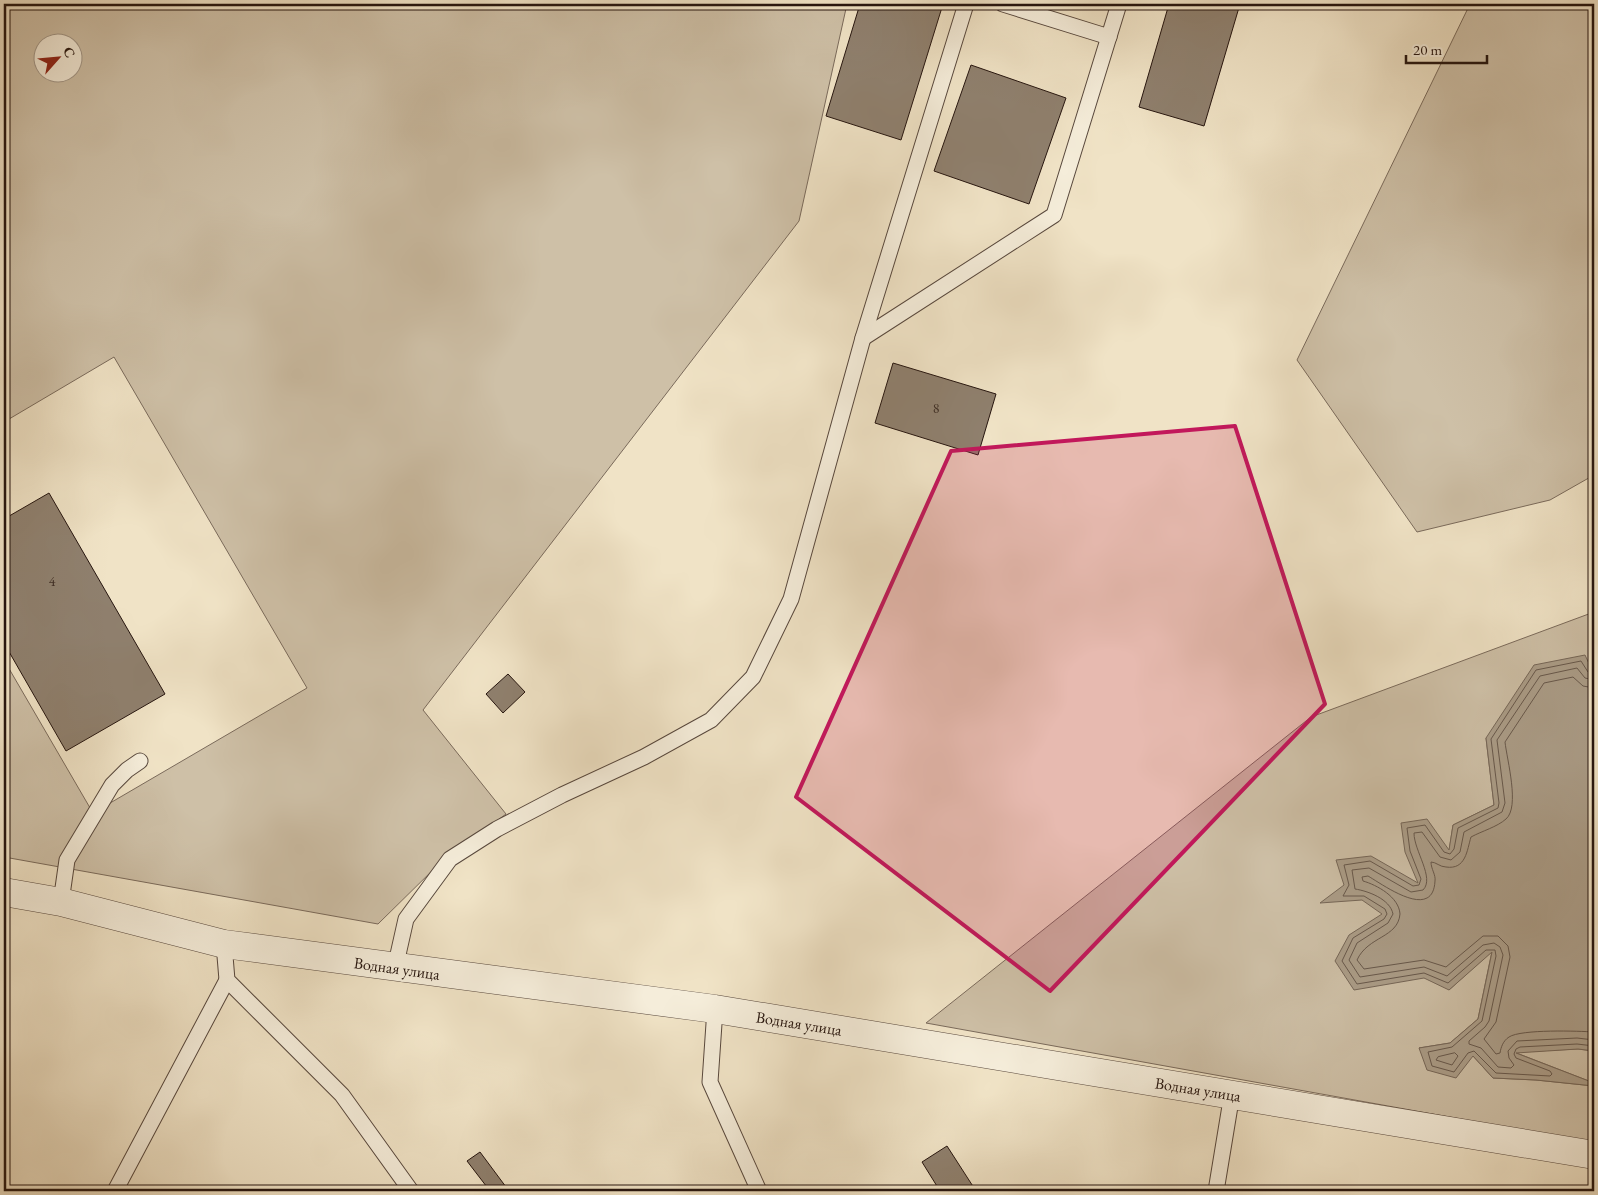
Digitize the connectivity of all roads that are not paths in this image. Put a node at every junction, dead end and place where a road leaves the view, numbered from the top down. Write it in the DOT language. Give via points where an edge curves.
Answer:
graph roads {
  1 [pos="966,4"];
  2 [pos="1003,4"];
  3 [pos="1119,4"];
  4 [pos="1109,37"];
  5 [pos="863,338"];
  6 [pos="140,762"];
  7 [pos="4,892"];
  8 [pos="60,902"];
  9 [pos="224,944"];
  10 [pos="395,968"];
  11 [pos="227,980"];
  12 [pos="715,1009"];
  13 [pos="1232,1094"];
  14 [pos="1594,1155"];
  15 [pos="115,1191"];
  16 [pos="411,1191"];
  17 [pos="759,1191"];
  18 [pos="1216,1191"];
  1 -- 5 [label="lane"];
  2 -- 4 [label="lane"];
  3 -- 4 [label="lane"];
  4 -- 5 [label="lane" via="1054,215"];
  5 -- 10 [label="lane" via="792,599 753,677 711,720 644,757 505,825 450,859 406,919"];
  6 -- 8 [label="lane" via="112,786 67,860"];
  7 -- 8 [label="street, Водная улица"];
  8 -- 9 [label="street, Водная улица"];
  9 -- 10 [label="street, Водная улица"];
  9 -- 11 [label="lane"];
  10 -- 12 [label="street, Водная улица"];
  11 -- 15 [label="lane"];
  11 -- 16 [label="lane" via="342,1095"];
  12 -- 13 [label="street, Водная улица"];
  12 -- 17 [label="lane" via="710,1082"];
  13 -- 14 [label="street, Водная улица"];
  13 -- 18 [label="lane"];
}
